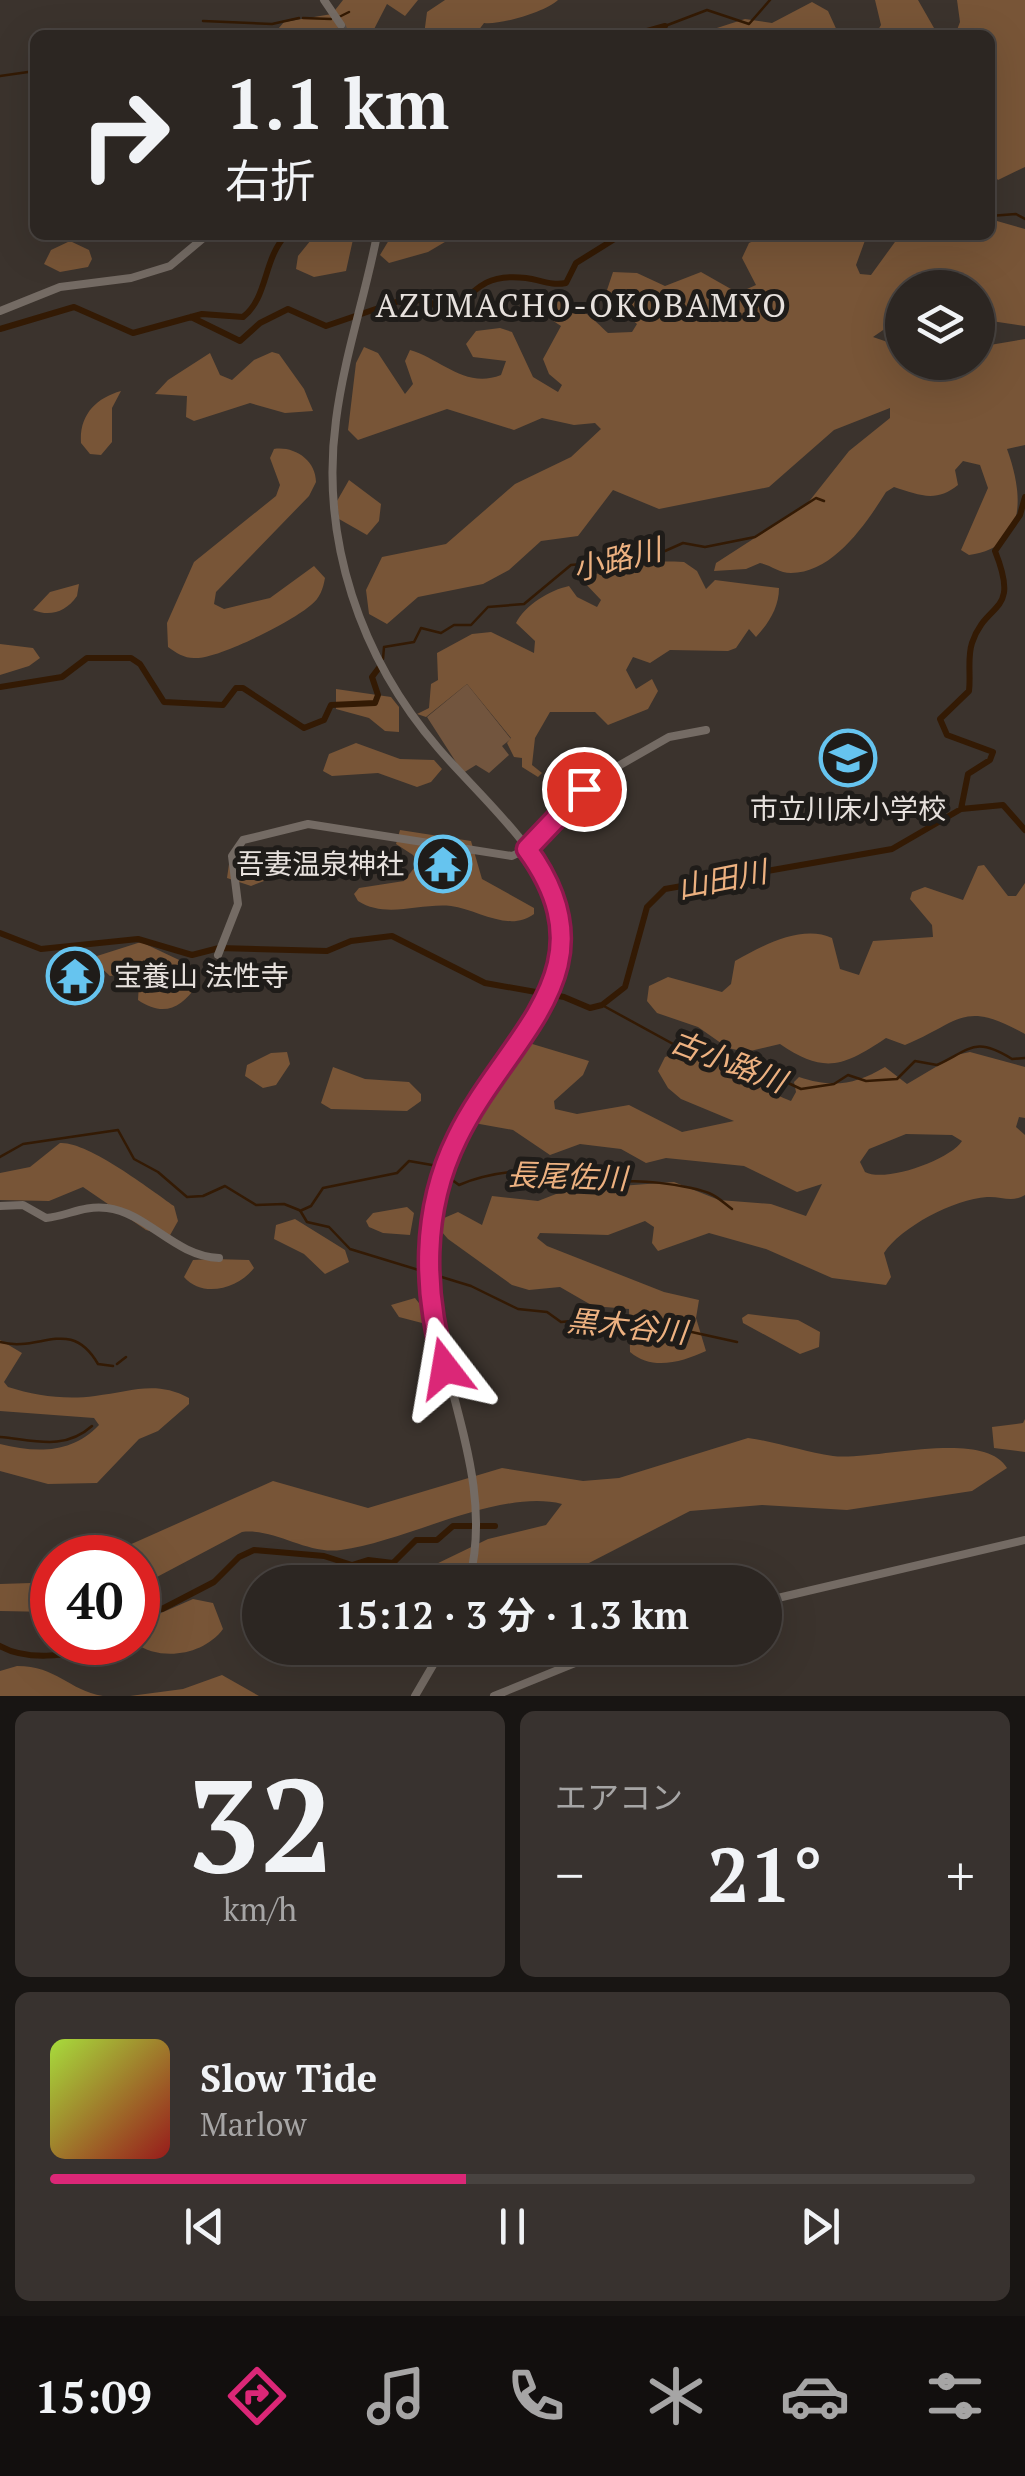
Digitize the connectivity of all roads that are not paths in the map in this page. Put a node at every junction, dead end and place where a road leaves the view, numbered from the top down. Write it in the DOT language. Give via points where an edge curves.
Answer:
graph roads {
  1 [pos="324,0"];
  2 [pos="341,25"];
  3 [pos="201,240"];
  4 [pos="376,240"];
  5 [pos="0,311"];
  6 [pos="706,730"];
  7 [pos="527,849"];
  8 [pos="219,950"];
  9 [pos="0,1206"];
  10 [pos="219,1258"];
  11 [pos="1025,1540"];
  12 [pos="473,1565"];
  13 [pos="782,1597"];
  14 [pos="433,1665"];
  15 [pos="570,1665"];
  16 [pos="415,1696"];
  17 [pos="494,1696"];
  1 -- 2 [label="street"];
  3 -- 5 [label="street" via="170,266 60,287"];
  4 -- 7 [label="street" via="334,439 334,503 349,590 382,670 432,741"];
  6 -- 7 [label="street" via="669,737 594,782"];
  7 -- 8 [label="street" via="508,856 308,824 258,835 233,852 238,904"];
  7 -- 12 [label="street" via="551,886 561,956 536,1018 484,1089 453,1146 430,1230 434,1324 475,1480"];
  9 -- 10 [label="street" via="22,1205 46,1218 87,1207 126,1212 167,1240"];
  11 -- 13 [label="street"];
  14 -- 16 [label="street"];
  15 -- 17 [label="street"];
}
